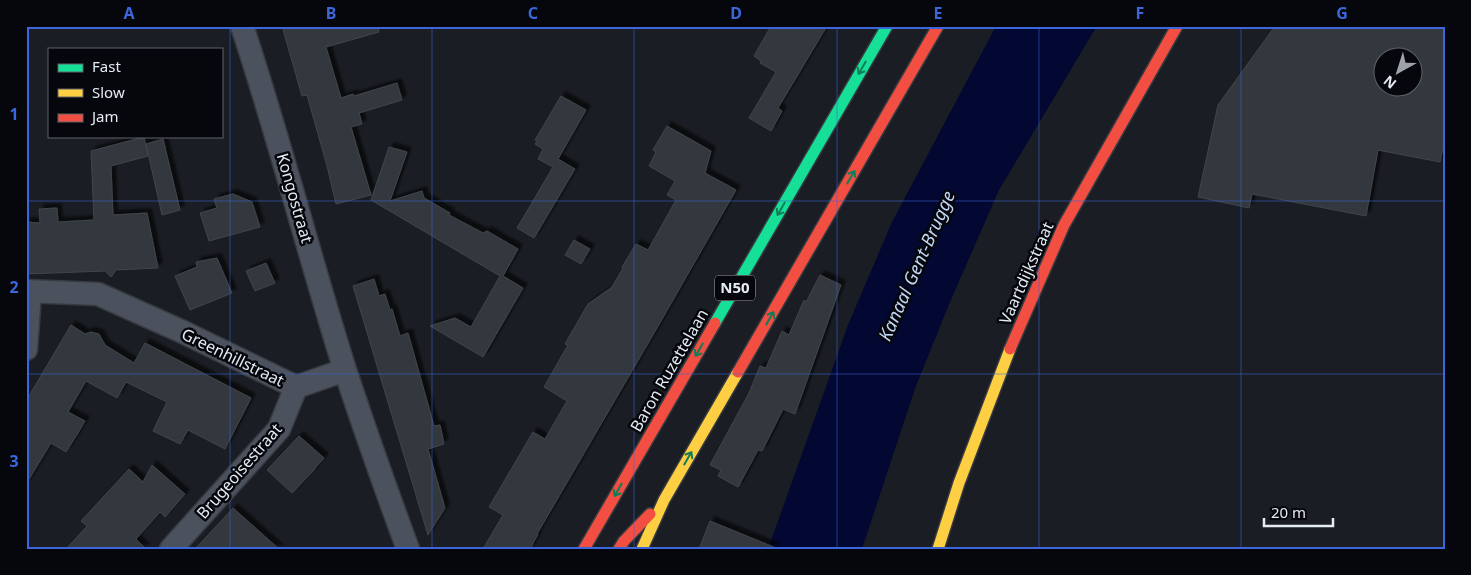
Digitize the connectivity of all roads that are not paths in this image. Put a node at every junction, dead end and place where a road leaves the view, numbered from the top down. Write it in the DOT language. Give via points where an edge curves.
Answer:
graph roads {
  1 [pos="242,26"];
  2 [pos="887,26"];
  3 [pos="938,26"];
  4 [pos="1178,26"];
  5 [pos="28,291"];
  6 [pos="26,349"];
  7 [pos="346,370"];
  8 [pos="296,387"];
  9 [pos="664,500"];
  10 [pos="171,549"];
  11 [pos="408,549"];
  12 [pos="584,549"];
  13 [pos="619,549"];
  14 [pos="642,549"];
  15 [pos="938,549"];
  1 -- 7 [label="street, Kongostraat"];
  2 -- 12 [label="main road, Baron Ruzettelaan / N50, one-way"];
  9 -- 3 [label="main road, N50, one-way"];
  4 -- 15 [label="main road, Vaartdijkstraat" via="1064,225 1010,348"];
  5 -- 6 [label="street"];
  5 -- 8 [label="street, Greenhillstraat" via="98,294"];
  7 -- 8 [label="street, Greenhillstraat"];
  7 -- 11 [label="street"];
  8 -- 10 [label="street, Brugeoisestraat" via="278,429"];
  9 -- 13 [label="main road, N50"];
  9 -- 14 [label="main road, N50"];
}
